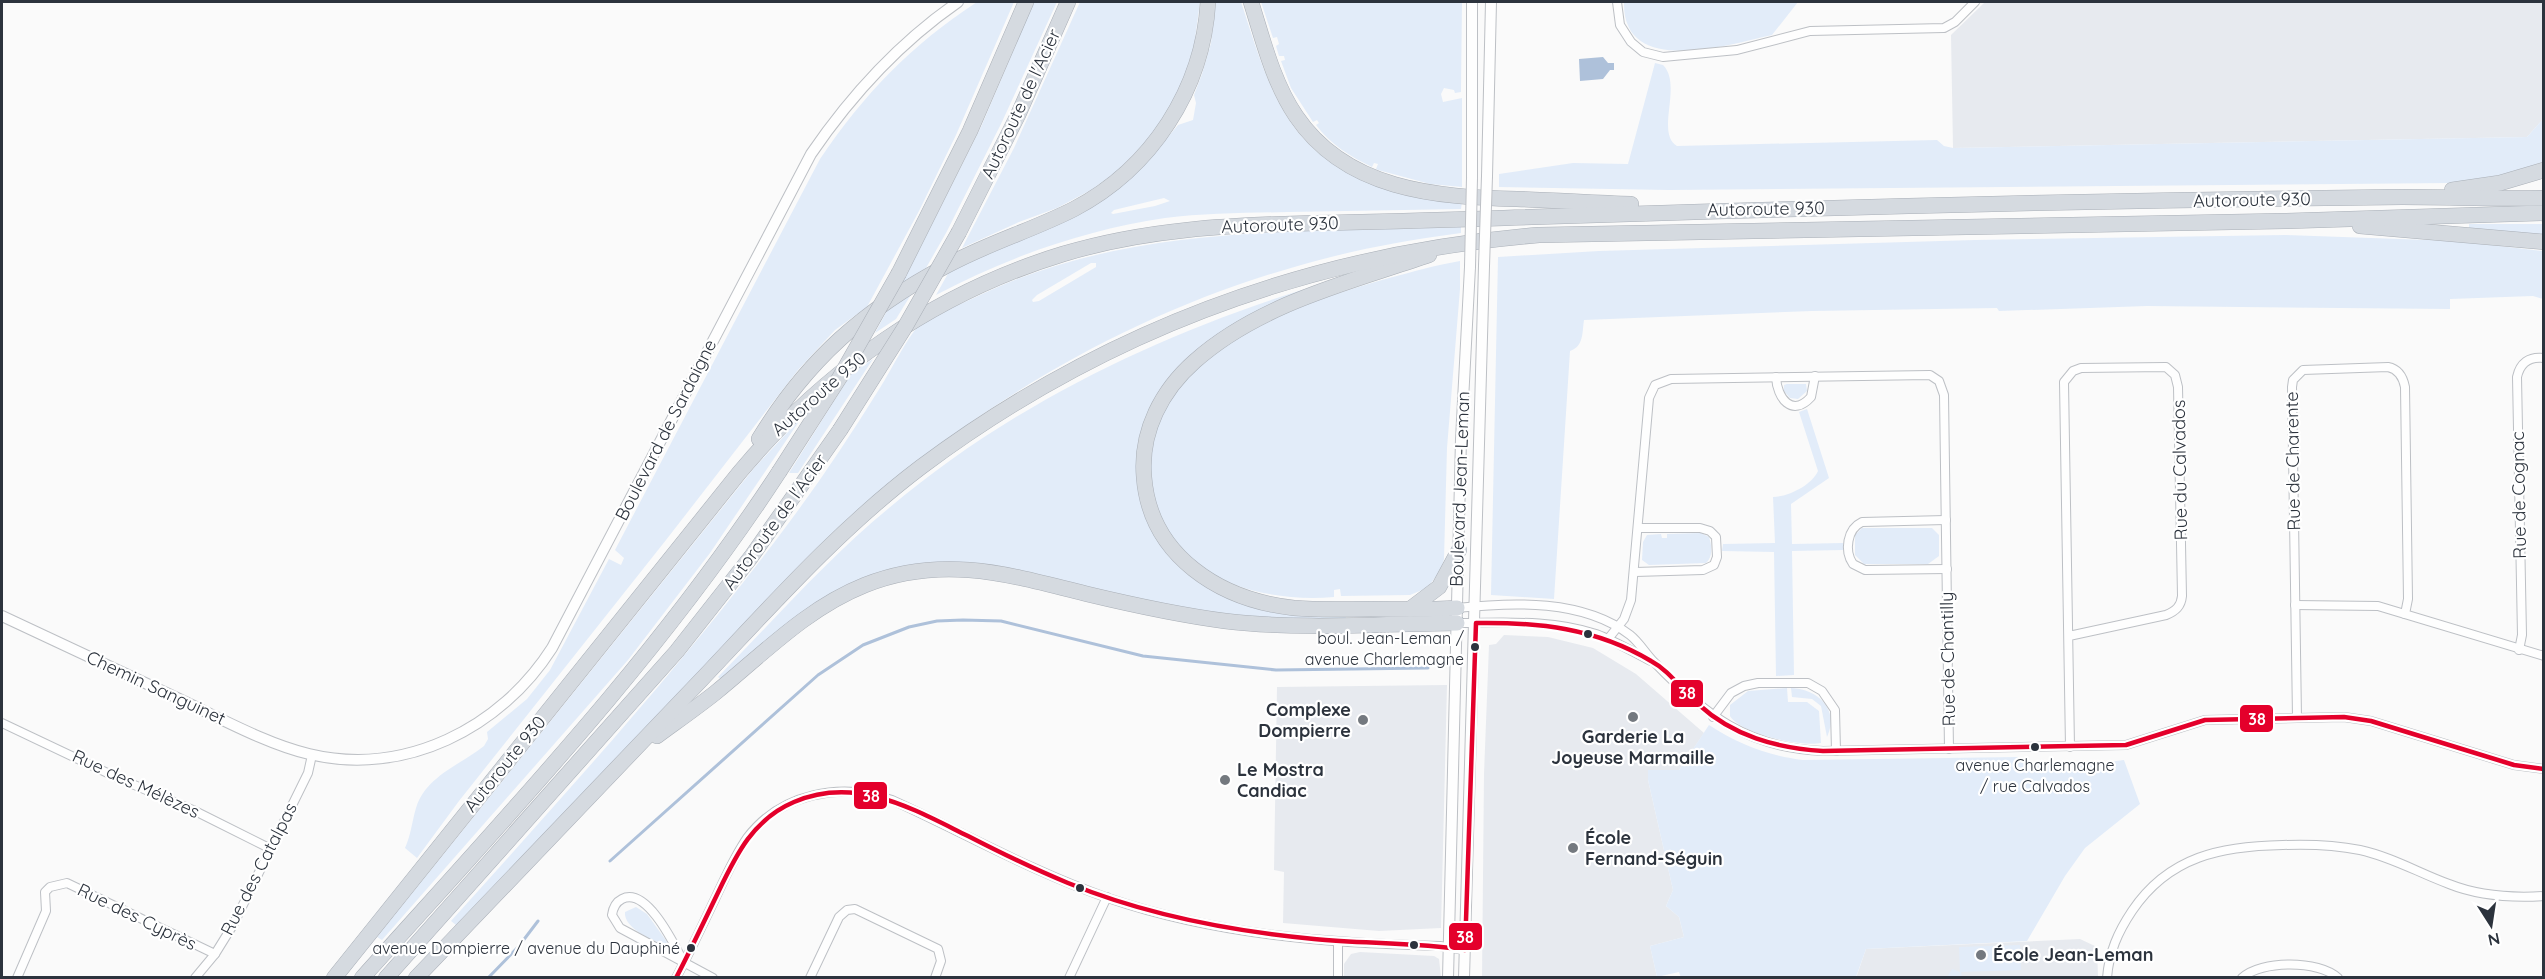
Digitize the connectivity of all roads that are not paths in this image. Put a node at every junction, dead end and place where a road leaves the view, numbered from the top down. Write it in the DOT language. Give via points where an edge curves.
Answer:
graph roads {
  1 [pos="958,2"];
  2 [pos="1026,2"];
  3 [pos="1068,2"];
  4 [pos="1208,2"];
  5 [pos="1251,2"];
  6 [pos="1472,2"];
  7 [pos="1491,2"];
  8 [pos="1617,2"];
  9 [pos="1976,2"];
  10 [pos="2544,170"];
  11 [pos="2405,197"];
  12 [pos="2544,198"];
  13 [pos="1736,209"];
  14 [pos="2544,213"];
  15 [pos="2285,221"];
  16 [pos="1466,242"];
  17 [pos="2544,242"];
  18 [pos="2544,358"];
  19 [pos="1815,376"];
  20 [pos="1776,377"];
  21 [pos="739,472"];
  22 [pos="1946,520"];
  23 [pos="1639,528"];
  24 [pos="1459,550"];
  25 [pos="1947,569"];
  26 [pos="1635,572"];
  27 [pos="2295,605"];
  28 [pos="1476,606"];
  29 [pos="1410,609"];
  30 [pos="2405,614"];
  31 [pos="1457,615"];
  32 [pos="2,616"];
  33 [pos="1476,623"];
  34 [pos="1618,628"];
  35 [pos="2069,636"];
  36 [pos="1608,639"];
  37 [pos="2519,650"];
  38 [pos="2544,656"];
  39 [pos="1654,662"];
  40 [pos="1713,717"];
  41 [pos="2297,717"];
  42 [pos="2,723"];
  43 [pos="2070,747"];
  44 [pos="1949,749"];
  45 [pos="1836,751"];
  46 [pos="312,755"];
  47 [pos="621,763"];
  48 [pos="2544,769"];
  49 [pos="269,848"];
  50 [pos="2544,896"];
  51 [pos="1107,897"];
  52 [pos="1338,942"];
  53 [pos="1448,948"];
  54 [pos="1465,950"];
  55 [pos="214,954"];
  56 [pos="684,963"];
  57 [pos="17,978"];
  58 [pos="195,978"];
  59 [pos="334,978"];
  60 [pos="362,978"];
  61 [pos="386,978"];
  62 [pos="416,978"];
  63 [pos="676,978"];
  64 [pos="713,978"];
  65 [pos="810,978"];
  66 [pos="935,978"];
  67 [pos="1069,978"];
  68 [pos="1338,978"];
  69 [pos="1448,978"];
  70 [pos="1464,978"];
  71 [pos="2107,978"];
  72 [pos="2242,978"];
  73 [pos="2338,978"];
  1 -- 46 [label="street, Boulevard de Sardaigne" via="919,30 874,73 811,154 552,648 525,685 476,726 430,747 378,758"];
  2 -- 60 [label="highway, Autoroute de l'Acier, bridge" via="970,131 899,273 779,472 702,582 615,693"];
  3 -- 61 [label="highway, Autoroute de l'Acier, bridge" via="1018,115 959,232 840,430 758,548 671,658"];
  4 -- 21 [label="highway" via="1200,53 1180,104 1159,138 1129,171 1077,208 946,266 862,320 823,354 787,395"];
  5 -- 13 [label="highway" via="1280,85 1296,116 1330,153 1376,180 1424,192 1481,198"];
  6 -- 24 [label="street, Boulevard Jean-Leman, bridge" via="1470,267"];
  7 -- 28 [label="street, Boulevard Jean-Leman, bridge"];
  8 -- 9 [label="street" via="1620,25 1631,42 1643,52 1671,58 1737,50 1810,31 1944,28"];
  10 -- 11 [label="highway" via="2500,183"];
  11 -- 12 [label="highway, Autoroute 930"];
  11 -- 13 [label="highway, Autoroute 930"];
  13 -- 21 [label="highway, Autoroute 930" via="1223,226 1149,234 1088,247 989,281 908,324 831,379"];
  14 -- 15 [label="highway, Autoroute 930"];
  15 -- 16 [label="highway, Autoroute 930" via="1578,233"];
  15 -- 17 [label="highway"];
  16 -- 29 [label="highway" via="1302,300 1226,337 1196,360 1167,392 1155,412 1145,443 1144,480 1155,520 1173,552 1207,580 1244,596 1284,606"];
  16 -- 47 [label="highway, Autoroute 930" via="1336,267 1233,298 1119,347 1023,400 935,457 865,514 797,579"];
  18 -- 37 [label="street, Rue de Cognac" via="2524,362 2517,377 2522,635"];
  19 -- 20 [label="street, Rue de Chantilly"];
  19 -- 20 [label="street" via="1811,397 1796,405 1787,404 1779,396"];
  19 -- 22 [label="street, Rue de Chantilly" via="1925,374 1939,381 1944,395"];
  20 -- 23 [label="street, Rue de Chantilly" via="1671,379 1655,385 1650,393"];
  21 -- 59 [label="highway, Autoroute 930"];
  22 -- 25 [label="street, Rue de Chantilly"];
  22 -- 25 [label="street, Rue de Chantilly" via="1862,522 1851,532 1849,556 1852,564 1865,570"];
  23 -- 26 [label="street, Rue de Chantilly"];
  23 -- 26 [label="street" via="1706,529 1716,537 1717,557 1714,565 1703,570"];
  24 -- 29 [label="highway" via="1439,587"];
  24 -- 31 [label="street, Boulevard Jean-Leman"];
  25 -- 44 [label="street, Rue de Chantilly"];
  26 -- 34 [label="street, Rue de Chantilly" via="1629,608"];
  27 -- 30 [label="street" via="2372,605"];
  27 -- 30 [label="street, Rue de Charente" via="2292,383 2307,369 2388,367 2399,374 2404,387 2408,599"];
  27 -- 41 [label="street, Rue de Charente"];
  28 -- 31 [label="street"];
  28 -- 33 [label="street, Boulevard Jean-Leman"];
  28 -- 34 [label="street" via="1560,608"];
  29 -- 31 [label="highway"];
  30 -- 37 [label="street"];
  31 -- 33 [label="street"];
  31 -- 47 [label="highway" via="1278,625 1236,622 1143,607 984,570 944,568 903,573 858,588 817,611"];
  31 -- 53 [label="street, Boulevard Jean-Leman"];
  32 -- 46 [label="street, Chemin Sanguinet" via="237,725"];
  33 -- 36 [label="street" via="1543,623"];
  33 -- 54 [label="street, Boulevard Jean-Leman"];
  34 -- 36 [label="street, Rue de Chantilly"];
  34 -- 39 [label="street" via="1632,636"];
  35 -- 35 [label="street, Rue du Calvados" via="2064,382 2081,368 2166,367 2175,375 2178,387 2180,605 2166,615"];
  35 -- 43 [label="street, Rue du Calvados"];
  36 -- 39 [label="street"];
  37 -- 38 [label="street"];
  39 -- 40 [label="street"];
  40 -- 45 [label="street" via="1770,744"];
  40 -- 45 [label="street" via="1731,693 1744,686 1808,683 1822,691 1835,710"];
  41 -- 43 [label="street" via="2205,720 2132,744"];
  41 -- 48 [label="street" via="2365,719 2514,765"];
  42 -- 49 [label="street, Rue des Mélèzes"];
  43 -- 44 [label="street"];
  44 -- 45 [label="street"];
  46 -- 49 [label="street, Rue des Catalpas" via="308,773"];
  47 -- 62 [label="highway, Autoroute 930"];
  49 -- 55 [label="street, Rue des Catalpas" via="233,925"];
  50 -- 71 [label="street" via="2473,891 2385,857 2344,847 2301,844 2229,848 2189,861 2150,889 2114,943"];
  51 -- 52 [label="street" via="1222,928"];
  51 -- 56 [label="street" via="1048,874 892,800 868,793 827,792 787,805 752,832 736,856"];
  51 -- 67 [label="street"];
  52 -- 53 [label="street"];
  52 -- 68 [label="street"];
  53 -- 54 [label="street"];
  53 -- 69 [label="street, Boulevard Jean-Leman"];
  54 -- 70 [label="street, Boulevard Jean-Leman"];
  55 -- 57 [label="street, Rue des Cyprès" via="66,883 57,884 45,892 46,910"];
  55 -- 58 [label="street, Rue des Catalpas"];
  56 -- 56 [label="street" via="667,932 643,902 631,897 618,902 613,910 616,925"];
  56 -- 63 [label="street"];
  56 -- 64 [label="street"];
  65 -- 66 [label="street" via="839,917 855,909 936,948 941,961"];
  72 -- 73 [label="street" via="2261,966 2308,965 2329,970"];
}
